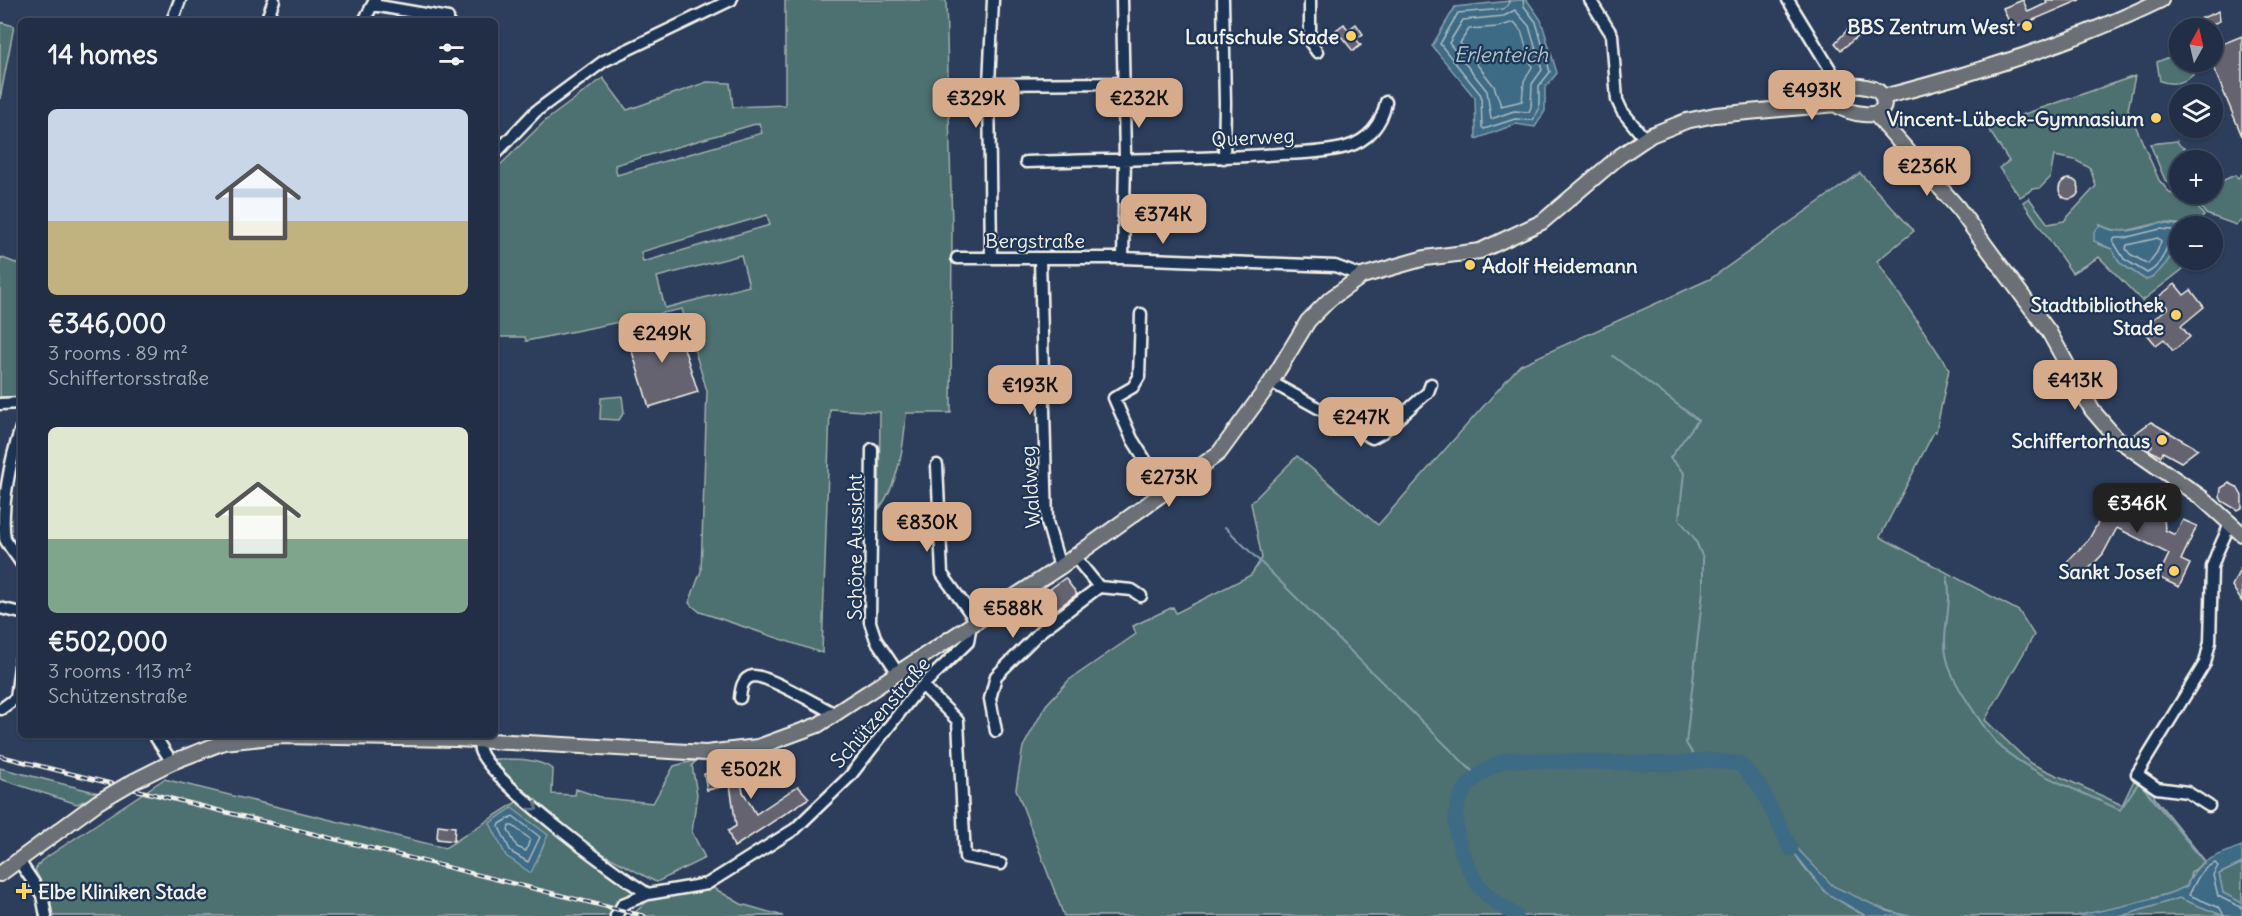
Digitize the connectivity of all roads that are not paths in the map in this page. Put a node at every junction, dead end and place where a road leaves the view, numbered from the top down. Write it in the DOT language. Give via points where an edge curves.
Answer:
graph roads {
  1 [pos="180,0"];
  2 [pos="274,0"];
  3 [pos="731,0"];
  4 [pos="993,0"];
  5 [pos="1122,0"];
  6 [pos="1223,0"];
  7 [pos="1310,0"];
  8 [pos="1590,0"];
  9 [pos="1788,0"];
  10 [pos="2161,0"];
  11 [pos="374,2"];
  12 [pos="173,18"];
  13 [pos="267,18"];
  14 [pos="366,18"];
  15 [pos="448,18"];
  16 [pos="1317,52"];
  17 [pos="1124,83"];
  18 [pos="989,84"];
  19 [pos="1837,94"];
  20 [pos="1386,102"];
  21 [pos="1880,106"];
  22 [pos="1788,108"];
  23 [pos="1645,140"];
  24 [pos="1903,145"];
  25 [pos="498,151"];
  26 [pos="1125,158"];
  27 [pos="1224,158"];
  28 [pos="1026,162"];
  29 [pos="957,258"];
  30 [pos="991,258"];
  31 [pos="1123,258"];
  32 [pos="1040,259"];
  33 [pos="1362,276"];
  34 [pos="1141,314"];
  35 [pos="1271,382"];
  36 [pos="1431,384"];
  37 [pos="18,403"];
  38 [pos="0,404"];
  39 [pos="18,438"];
  40 [pos="872,449"];
  41 [pos="937,465"];
  42 [pos="1165,491"];
  43 [pos="2231,522"];
  44 [pos="2242,534"];
  45 [pos="1075,557"];
  46 [pos="18,558"];
  47 [pos="1060,567"];
  48 [pos="1099,587"];
  49 [pos="1142,596"];
  50 [pos="0,608"];
  51 [pos="18,612"];
  52 [pos="974,622"];
  53 [pos="898,673"];
  54 [pos="18,682"];
  55 [pos="923,686"];
  56 [pos="740,698"];
  57 [pos="1,709"];
  58 [pos="835,714"];
  59 [pos="996,730"];
  60 [pos="156,738"];
  61 [pos="262,738"];
  62 [pos="459,738"];
  63 [pos="480,746"];
  64 [pos="172,762"];
  65 [pos="2209,806"];
  66 [pos="19,861"];
  67 [pos="1001,864"];
  68 [pos="0,874"];
  69 [pos="648,894"];
  70 [pos="46,916"];
  71 [pos="616,916"];
  1 -- 12 [label="street"];
  2 -- 13 [label="street"];
  3 -- 25 [label="street" via="604,61 535,112"];
  4 -- 18 [label="street"];
  5 -- 17 [label="street"];
  6 -- 27 [label="street"];
  7 -- 16 [label="street" via="1310,42"];
  8 -- 23 [label="street" via="1612,35 1617,100"];
  9 -- 19 [label="street"];
  10 -- 21 [label="main road" via="2052,45"];
  11 -- 14 [label="street"];
  11 -- 15 [label="street"];
  17 -- 18 [label="street"];
  17 -- 26 [label="street"];
  18 -- 30 [label="street"];
  19 -- 21 [label="main road" via="1847,111"];
  19 -- 21 [label="main road" via="1872,89"];
  19 -- 22 [label="main road"];
  20 -- 27 [label="street, Querweg" via="1383,118 1373,131 1347,147"];
  21 -- 24 [label="main road"];
  22 -- 23 [label="main road" via="1686,121"];
  22 -- 24 [label="main road" via="1864,118"];
  23 -- 33 [label="main road" via="1620,156 1542,222 1480,251 1425,258"];
  24 -- 43 [label="main road" via="1958,208 2049,332 2092,410 2110,432"];
  26 -- 27 [label="street, Querweg"];
  26 -- 28 [label="street, Querweg"];
  26 -- 31 [label="street"];
  29 -- 30 [label="street, Bergstraße"];
  30 -- 32 [label="street, Bergstraße"];
  31 -- 32 [label="street, Bergstraße"];
  31 -- 33 [label="street, Bergstraße" via="1335,266"];
  32 -- 47 [label="street, Waldweg" via="1047,522"];
  33 -- 35 [label="main road" via="1308,321"];
  34 -- 42 [label="street" via="1139,377 1133,387 1114,398 1132,439"];
  35 -- 36 [label="street" via="1372,438 1428,392"];
  35 -- 42 [label="main road" via="1219,453"];
  37 -- 38 [label="street"];
  39 -- 46 [label="street" via="1,506 1,524 5,539"];
  40 -- 53 [label="street, Schöne Aussicht" via="870,622 876,640"];
  41 -- 52 [label="street" via="942,574"];
  42 -- 45 [label="main road"];
  43 -- 44 [label="main road"];
  43 -- 65 [label="street" via="2212,567 2210,642 2205,663 2137,774 2157,788 2187,792"];
  45 -- 47 [label="main road"];
  45 -- 48 [label="street"];
  47 -- 52 [label="main road"];
  48 -- 49 [label="street" via="1132,590"];
  48 -- 59 [label="street" via="1041,631 996,676 990,699"];
  50 -- 51 [label="street"];
  52 -- 53 [label="main road"];
  52 -- 55 [label="street, Schützenstraße" via="968,642"];
  53 -- 58 [label="main road"];
  54 -- 57 [label="street" via="16,698"];
  55 -- 67 [label="street" via="958,721 964,857"];
  55 -- 69 [label="street, Schützenstraße" via="850,776 795,829 707,884"];
  56 -- 58 [label="street" via="741,686 755,676"];
  58 -- 63 [label="main road" via="818,725 758,747 706,753"];
  60 -- 64 [label="street"];
  61 -- 64 [label="main road" via="224,742"];
  62 -- 63 [label="main road"];
  63 -- 69 [label="street, one-way" via="491,766 535,808 620,877"];
  64 -- 66 [label="main road, bridge" via="98,802"];
  66 -- 68 [label="main road"];
  66 -- 70 [label="street" via="42,895"];
  69 -- 71 [label="street, Schützenstraße" via="623,904"];
}
